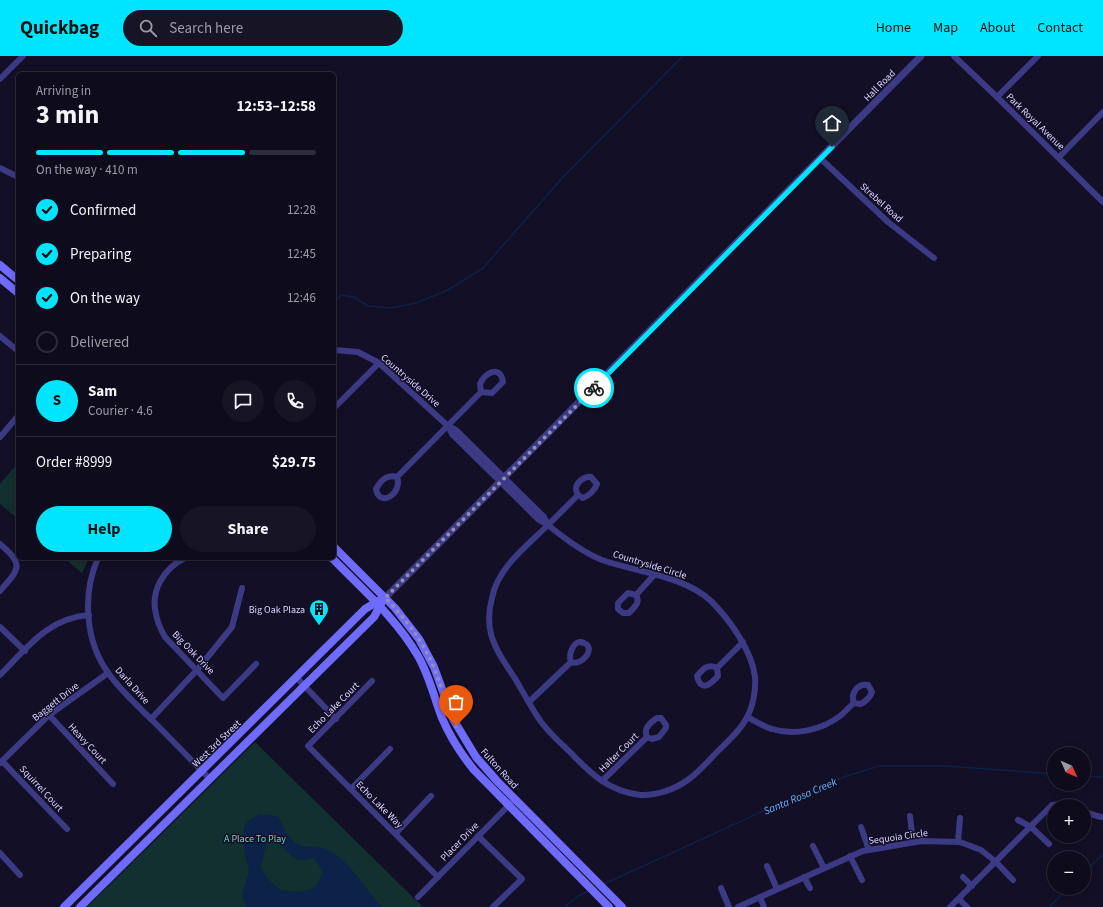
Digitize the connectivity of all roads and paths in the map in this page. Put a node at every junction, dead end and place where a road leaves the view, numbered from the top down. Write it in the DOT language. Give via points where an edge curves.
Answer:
graph roads {
  1 [pos="23,56"];
  2 [pos="922,56"];
  3 [pos="954,56"];
  4 [pos="1038,56"];
  5 [pos="0,79"];
  6 [pos="997,96"];
  7 [pos="1103,112"];
  8 [pos="1059,157"];
  9 [pos="820,158"];
  10 [pos="0,168"];
  11 [pos="16,176"];
  12 [pos="1103,202"];
  13 [pos="934,258"];
  14 [pos="0,265"];
  15 [pos="0,278"];
  16 [pos="16,278"];
  17 [pos="16,291"];
  18 [pos="1,338"];
  19 [pos="16,350"];
  20 [pos="336,350"];
  21 [pos="379,363"];
  22 [pos="481,392"];
  23 [pos="336,406"];
  24 [pos="16,418"];
  25 [pos="448,426"];
  26 [pos="0,437"];
  27 [pos="397,478"];
  28 [pos="503,480"];
  29 [pos="578,495"];
  30 [pos="548,525"];
  31 [pos="0,544"];
  32 [pos="336,549"];
  33 [pos="97,560"];
  34 [pos="180,560"];
  35 [pos="334,560"];
  36 [pos="654,575"];
  37 [pos="242,588"];
  38 [pos="0,591"];
  39 [pos="636,595"];
  40 [pos="385,598"];
  41 [pos="378,605"];
  42 [pos="88,615"];
  43 [pos="0,627"];
  44 [pos="743,642"];
  45 [pos="25,651"];
  46 [pos="571,662"];
  47 [pos="256,664"];
  48 [pos="717,668"];
  49 [pos="198,670"];
  50 [pos="108,674"];
  51 [pos="0,675"];
  52 [pos="297,678"];
  53 [pos="372,681"];
  54 [pos="305,686"];
  55 [pos="529,702"];
  56 [pos="854,703"];
  57 [pos="49,715"];
  58 [pos="747,717"];
  59 [pos="151,719"];
  60 [pos="336,719"];
  61 [pos="647,737"];
  62 [pos="308,746"];
  63 [pos="390,749"];
  64 [pos="1,762"];
  65 [pos="202,771"];
  66 [pos="210,779"];
  67 [pos="602,781"];
  68 [pos="113,784"];
  69 [pos="351,789"];
  70 [pos="431,796"];
  71 [pos="515,799"];
  72 [pos="508,806"];
  73 [pos="1047,810"];
  74 [pos="1091,814"];
  75 [pos="910,816"];
  76 [pos="960,818"];
  77 [pos="1101,818"];
  78 [pos="1018,820"];
  79 [pos="861,826"];
  80 [pos="1031,826"];
  81 [pos="67,830"];
  82 [pos="396,833"];
  83 [pos="478,836"];
  84 [pos="913,842"];
  85 [pos="958,842"];
  86 [pos="1049,844"];
  87 [pos="813,846"];
  88 [pos="869,850"];
  89 [pos="0,853"];
  90 [pos="850,856"];
  91 [pos="996,862"];
  92 [pos="767,866"];
  93 [pos="824,868"];
  94 [pos="20,875"];
  95 [pos="438,877"];
  96 [pos="586,877"];
  97 [pos="804,877"];
  98 [pos="963,877"];
  99 [pos="862,880"];
  100 [pos="1013,880"];
  101 [pos="972,886"];
  102 [pos="721,888"];
  103 [pos="810,888"];
  104 [pos="777,889"];
  105 [pos="418,897"];
  106 [pos="760,897"];
  107 [pos="959,899"];
  108 [pos="607,905"];
  109 [pos="64,907"];
  110 [pos="80,907"];
  111 [pos="493,907"];
  112 [pos="622,907"];
  113 [pos="729,907"];
  114 [pos="738,907"];
  115 [pos="764,907"];
  116 [pos="950,907"];
  117 [pos="967,907"];
  1 -- 5 [label="street"];
  2 -- 9 [label="street, Hall Road"];
  3 -- 6 [label="street, Park Royal Avenue"];
  4 -- 6 [label="street"];
  6 -- 8 [label="street, Park Royal Avenue"];
  7 -- 8 [label="street"];
  8 -- 12 [label="street, Park Royal Avenue"];
  9 -- 13 [label="street, Strebel Road" via="888,222"];
  9 -- 28 [label="street, Hall Road"];
  10 -- 11 [label="street"];
  14 -- 16 [label="main road"];
  15 -- 17 [label="main road"];
  18 -- 19 [label="street"];
  20 -- 21 [label="street, Countryside Drive" via="358,352"];
  21 -- 23 [label="street"];
  21 -- 25 [label="street, Countryside Drive"];
  22 -- 25 [label="street"];
  24 -- 26 [label="street"];
  25 -- 27 [label="street"];
  25 -- 28 [label="street, Countryside Drive" via="452,434"];
  28 -- 30 [label="street, Countryside Drive" via="539,520"];
  28 -- 40 [label="street, Hall Road"];
  29 -- 30 [label="street"];
  30 -- 36 [label="street, Countryside Circle" via="564,539 600,559"];
  30 -- 55 [label="street, Countryside Circle" via="507,566 494,589 490,608 489,620 494,643"];
  31 -- 38 [label="street" via="12,555 17,564 13,575"];
  32 -- 40 [label="main road, Fulton Road"];
  33 -- 42 [label="street, Darla Drive" via="89,586"];
  34 -- 49 [label="street, Big Oak Drive" via="163,575 157,587 155,613 165,637"];
  35 -- 41 [label="main road, Fulton Road"];
  36 -- 39 [label="street"];
  36 -- 44 [label="street, Countryside Circle" via="688,586 702,594 725,617"];
  37 -- 49 [label="street" via="232,627"];
  40 -- 41 [label="main road, West 3rd Street"];
  40 -- 71 [label="main road, Fulton Road" via="408,623 424,648 438,676 453,719 470,749 488,772"];
  41 -- 52 [label="main road, West 3rd Street" via="365,610"];
  41 -- 54 [label="main road, West 3rd Street" via="374,617"];
  41 -- 72 [label="main road, Fulton Road" via="400,629 418,657 443,719 459,750"];
  42 -- 45 [label="street" via="56,624 40,635"];
  42 -- 50 [label="street, Darla Drive" via="93,643"];
  43 -- 45 [label="street"];
  44 -- 48 [label="street"];
  44 -- 58 [label="street, Countryside Circle" via="756,679 752,705"];
  45 -- 51 [label="street"];
  46 -- 55 [label="street"];
  47 -- 49 [label="street, Big Oak Drive" via="223,698"];
  49 -- 59 [label="street"];
  50 -- 57 [label="street, Baggett Drive"];
  50 -- 59 [label="street, Darla Drive"];
  52 -- 54 [label="street"];
  52 -- 65 [label="main road, West 3rd Street"];
  53 -- 60 [label="street, Echo Lake Court"];
  54 -- 60 [label="street"];
  54 -- 66 [label="main road, West 3rd Street"];
  55 -- 67 [label="street, Countryside Circle" via="542,723 558,741 588,771"];
  56 -- 58 [label="street" via="831,722 797,732 773,729"];
  57 -- 64 [label="street, Baggett Drive"];
  57 -- 68 [label="street, Heavy Court"];
  58 -- 67 [label="street, Countryside Circle" via="695,774 666,791 641,795 620,790"];
  59 -- 65 [label="street, Darla Drive"];
  60 -- 62 [label="street, Echo Lake Court"];
  61 -- 67 [label="street, Halter Court"];
  62 -- 69 [label="street, Echo Lake Way"];
  63 -- 69 [label="street"];
  64 -- 81 [label="street, Squirrel Court"];
  65 -- 66 [label="street, Darla Drive"];
  65 -- 109 [label="main road, West 3rd Street"];
  66 -- 110 [label="main road, West 3rd Street"];
  69 -- 82 [label="street, Echo Lake Way"];
  70 -- 82 [label="street"];
  71 -- 72 [label="street, Placer Drive"];
  71 -- 96 [label="main road, Fulton Road"];
  72 -- 83 [label="street, Placer Drive"];
  72 -- 96 [label="main road, Fulton Road"];
  73 -- 80 [label="street"];
  74 -- 77 [label="street"];
  75 -- 84 [label="street"];
  76 -- 85 [label="street"];
  78 -- 80 [label="street"];
  79 -- 88 [label="street"];
  80 -- 86 [label="street"];
  80 -- 91 [label="street"];
  82 -- 95 [label="street, Echo Lake Way"];
  83 -- 95 [label="street, Placer Drive"];
  83 -- 111 [label="street" via="522,879"];
  84 -- 85 [label="street, Sequoia Circle"];
  84 -- 88 [label="street, Sequoia Circle"];
  85 -- 91 [label="street, Sequoia Circle" via="981,850"];
  87 -- 93 [label="street"];
  88 -- 90 [label="street, Sequoia Circle"];
  89 -- 94 [label="street"];
  90 -- 93 [label="street, Sequoia Circle"];
  90 -- 99 [label="street"];
  91 -- 100 [label="street, Sequoia Circle"];
  91 -- 101 [label="street"];
  92 -- 104 [label="street"];
  93 -- 97 [label="street, Sequoia Circle"];
  95 -- 105 [label="street, Placer Drive"];
  96 -- 108 [label="main road, Fulton Road"];
  96 -- 112 [label="main road, Fulton Road"];
  97 -- 103 [label="street"];
  97 -- 104 [label="street, Sequoia Circle"];
  98 -- 101 [label="street"];
  101 -- 107 [label="street"];
  102 -- 113 [label="street"];
  104 -- 106 [label="street, Sequoia Circle"];
  106 -- 114 [label="street, Sequoia Circle"];
  106 -- 115 [label="street"];
  107 -- 116 [label="street"];
  107 -- 117 [label="street"];
}
